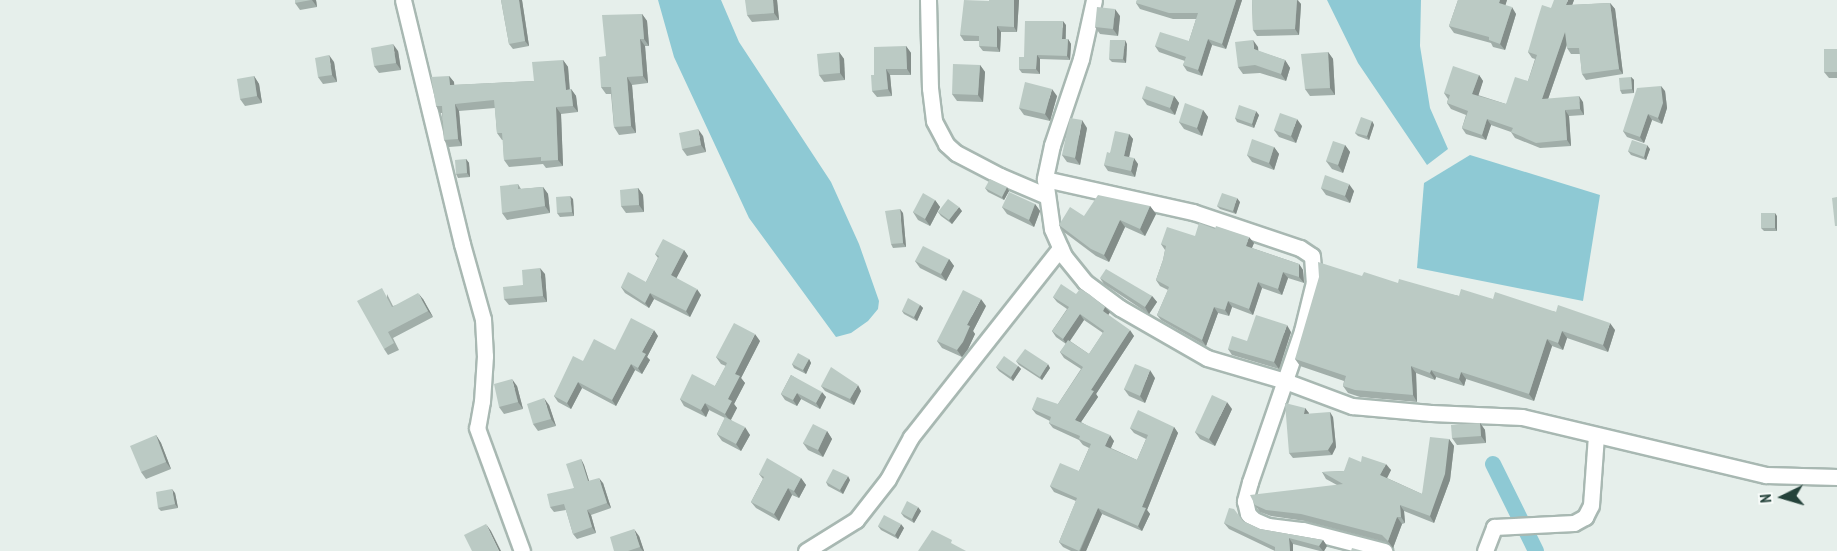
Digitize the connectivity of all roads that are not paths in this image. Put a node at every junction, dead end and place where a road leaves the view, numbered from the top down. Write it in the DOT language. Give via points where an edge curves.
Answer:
graph roads {
  1 [pos="403,0"];
  2 [pos="928,0"];
  3 [pos="1095,0"];
  4 [pos="1045,179"];
  5 [pos="1047,196"];
  6 [pos="1060,248"];
  7 [pos="1285,381"];
  8 [pos="1596,435"];
  9 [pos="1837,477"];
  10 [pos="522,551"];
  11 [pos="806,551"];
  12 [pos="1384,551"];
  13 [pos="1485,551"];
  1 -- 10 [label="street" via="483,319 485,356 478,434"];
  2 -- 5 [label="street" via="934,121 946,144 1000,176"];
  3 -- 4 [label="street"];
  4 -- 5 [label="street"];
  4 -- 7 [label="street" via="1193,212 1300,248 1312,256 1314,282"];
  5 -- 6 [label="street" via="1052,229"];
  6 -- 7 [label="street" via="1085,282 1147,326 1207,358"];
  6 -- 11 [label="street" via="911,437 888,480 856,519"];
  7 -- 8 [label="street" via="1352,406 1522,417"];
  7 -- 12 [label="street" via="1250,482 1245,501 1248,514 1268,526 1303,530"];
  8 -- 9 [label="street" via="1766,476"];
  8 -- 13 [label="street" via="1591,505 1585,517 1574,523 1494,527"];
}
